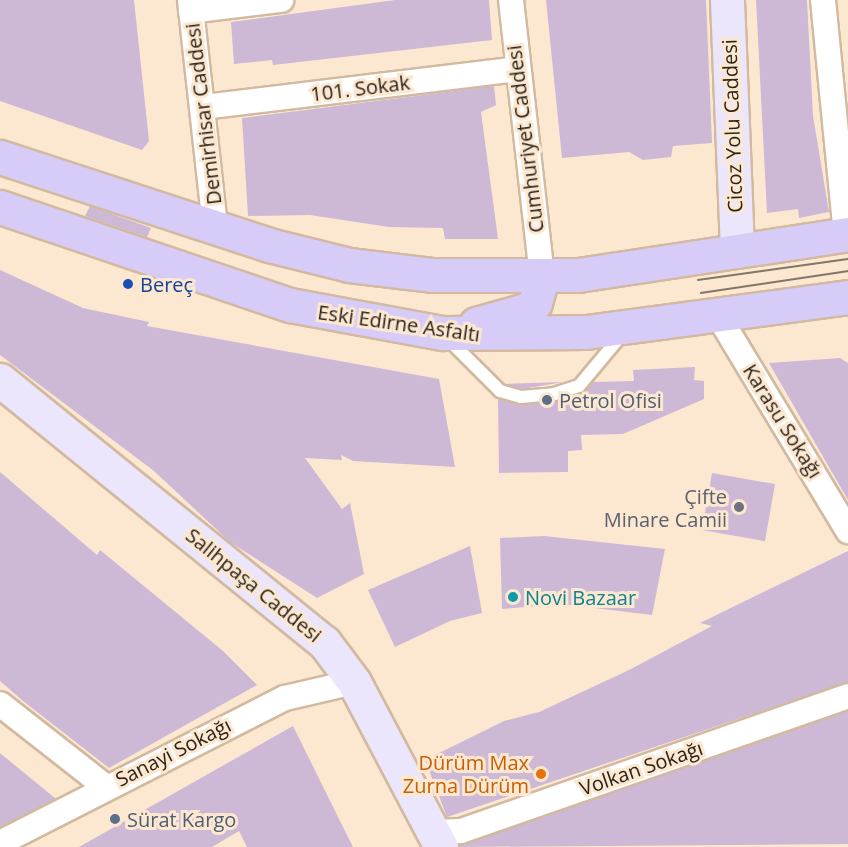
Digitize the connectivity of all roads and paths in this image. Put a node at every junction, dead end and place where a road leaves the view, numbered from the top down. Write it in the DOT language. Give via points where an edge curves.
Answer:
graph roads {
  1 [pos="282,0"];
  2 [pos="511,0"];
  3 [pos="727,0"];
  4 [pos="823,0"];
  5 [pos="190,5"];
  6 [pos="516,69"];
  7 [pos="204,107"];
  8 [pos="0,157"];
  9 [pos="0,207"];
  10 [pos="215,228"];
  11 [pos="847,234"];
  12 [pos="737,251"];
  13 [pos="542,278"];
  14 [pos="848,297"];
  15 [pos="716,312"];
  16 [pos="629,326"];
  17 [pos="443,333"];
  18 [pos="0,380"];
  19 [pos="848,531"];
  20 [pos="354,682"];
  21 [pos="848,696"];
  22 [pos="0,704"];
  23 [pos="106,787"];
  24 [pos="437,840"];
  25 [pos="0,843"];
  1 -- 5 [label="street"];
  2 -- 6 [label="street, Cumhuriyet Caddesi"];
  3 -- 12 [label="main road, Cicoz Yolu Caddesi"];
  4 -- 11 [label="street"];
  5 -- 7 [label="street, Demirhisar Caddesi"];
  6 -- 7 [label="street, 101. Sokak"];
  6 -- 13 [label="street, Cumhuriyet Caddesi"];
  7 -- 10 [label="street, Demirhisar Caddesi"];
  8 -- 10 [label="main road"];
  9 -- 17 [label="main road, Eski Edirne Asfaltı" via="290,305"];
  10 -- 13 [label="main road" via="307,255 370,268"];
  11 -- 12 [label="main road"];
  12 -- 13 [label="main road"];
  13 -- 17 [label="main road" via="534,303 526,310"];
  14 -- 15 [label="main road, Eski Edirne Asfaltı"];
  15 -- 16 [label="main road, Eski Edirne Asfaltı"];
  15 -- 19 [label="street, Karasu Sokağı"];
  16 -- 17 [label="main road, Eski Edirne Asfaltı" via="527,335"];
  16 -- 17 [label="lane" via="579,386 522,397 500,392"];
  18 -- 20 [label="main road, Salihpaşa Caddesi" via="324,642"];
  20 -- 23 [label="street, Sanayi Sokağı" via="285,698"];
  20 -- 24 [label="main road, Salihpaşa Caddesi"];
  21 -- 24 [label="street, Volkan Sokağı"];
  22 -- 23 [label="street"];
  23 -- 25 [label="street, Sanayi Sokağı"];
}
